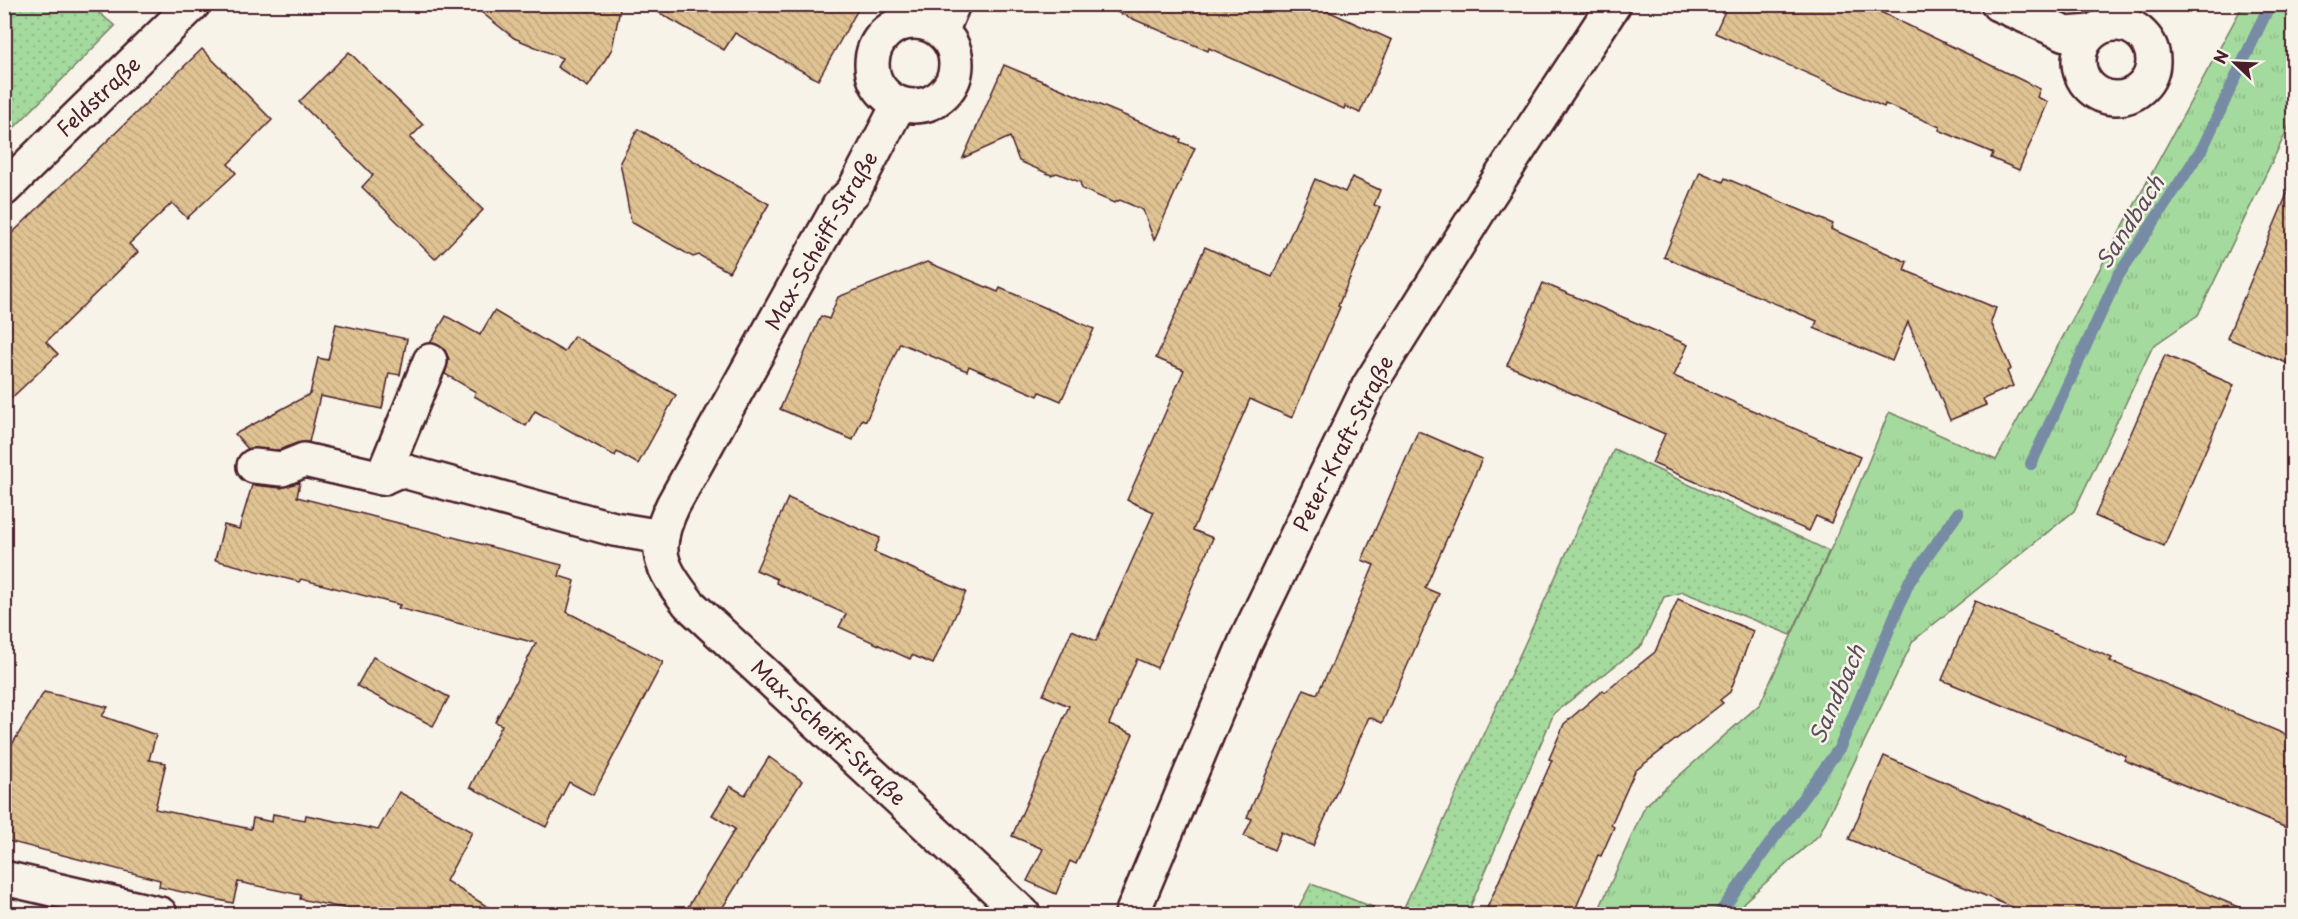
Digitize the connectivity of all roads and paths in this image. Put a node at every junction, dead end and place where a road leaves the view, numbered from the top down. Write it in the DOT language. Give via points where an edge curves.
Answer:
graph roads {
  1 [pos="193,4"];
  2 [pos="1614,4"];
  3 [pos="1998,4"];
  4 [pos="947,18"];
  5 [pos="2092,32"];
  6 [pos="899,104"];
  7 [pos="4,189"];
  8 [pos="430,361"];
  9 [pos="254,466"];
  10 [pos="382,478"];
  11 [pos="662,537"];
  12 [pos="4,878"];
  13 [pos="160,915"];
  14 [pos="1023,915"];
  15 [pos="1132,915"];
  1 -- 7 [label="street, Feldstraße"];
  2 -- 15 [label="street, Peter-Kraft-Straße" via="1369,386 1246,640"];
  3 -- 5 [label="street" via="2066,34"];
  4 -- 6 [label="street" via="955,55 949,86 926,104"];
  4 -- 6 [label="street" via="927,24 897,25 875,46 872,66 877,84"];
  6 -- 11 [label="street, Max-Scheiff-Straße" via="853,192 839,206 673,505"];
  8 -- 10 [label="street"];
  9 -- 10 [label="street" via="282,469 304,460"];
  10 -- 11 [label="street" via="400,470 614,529"];
  11 -- 14 [label="street, Max-Scheiff-Straße" via="663,568 689,604"];
  12 -- 13 [label="street"];
}
